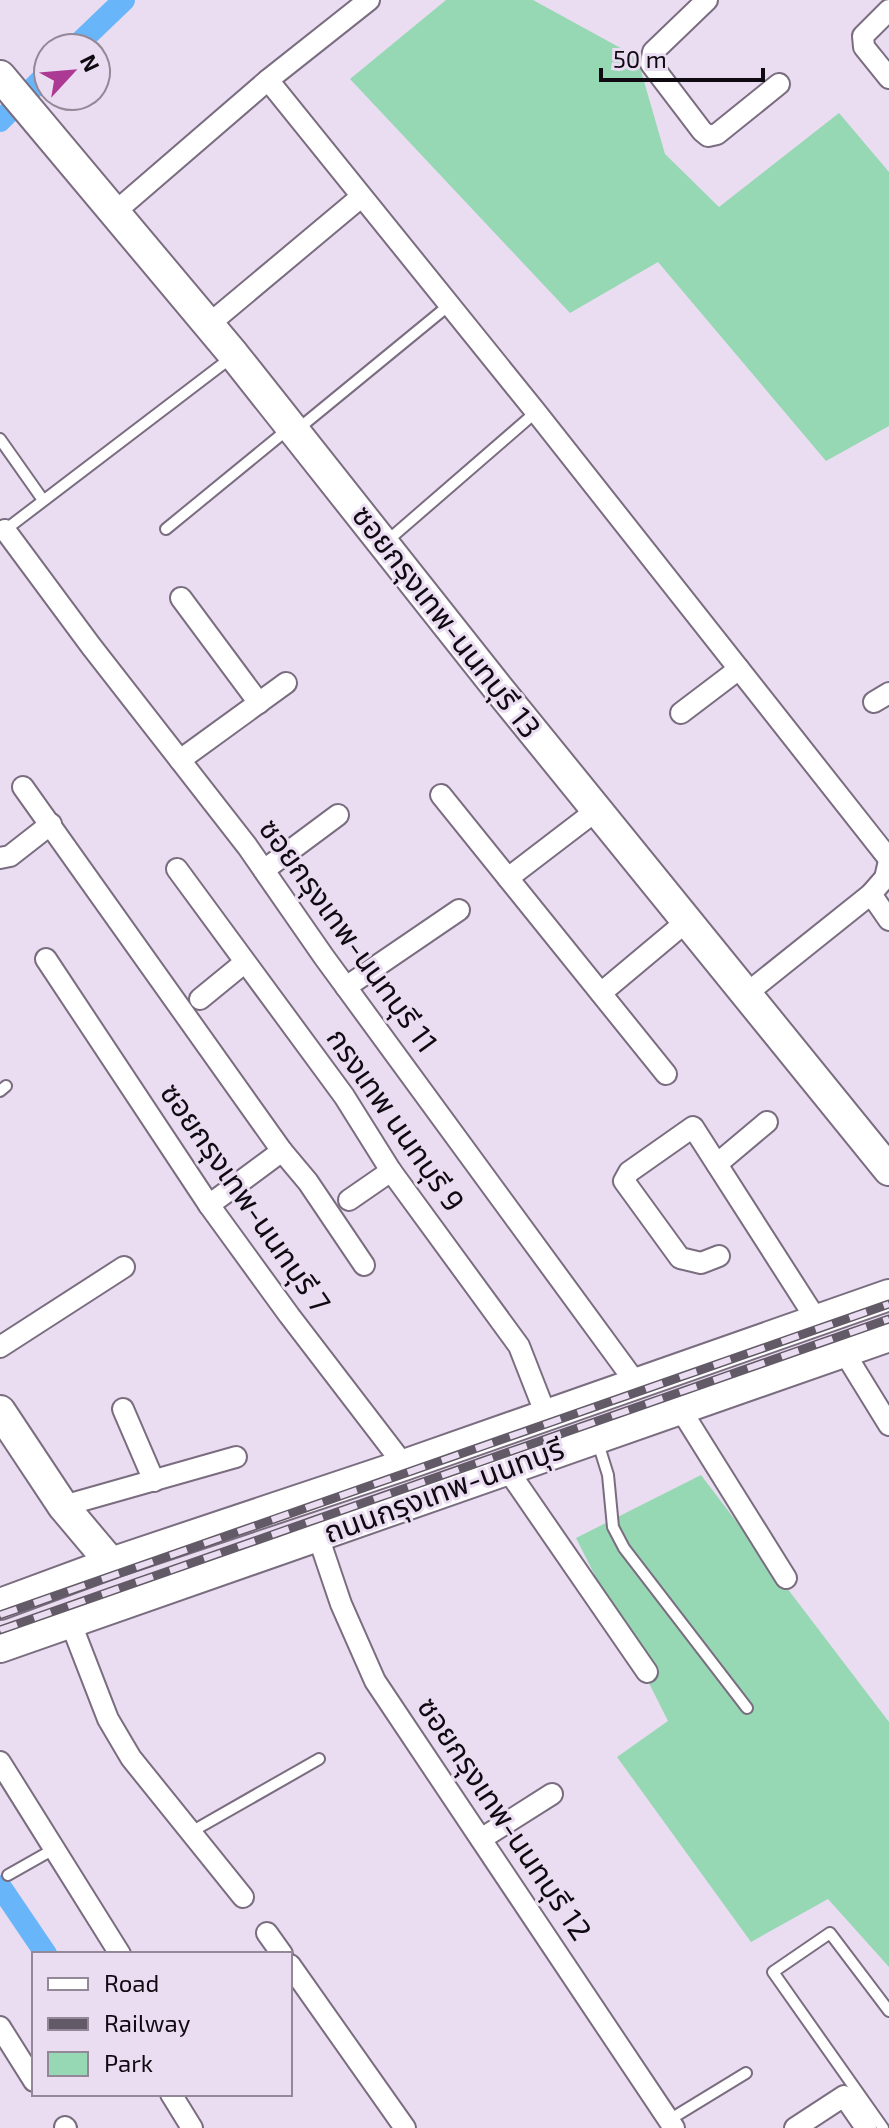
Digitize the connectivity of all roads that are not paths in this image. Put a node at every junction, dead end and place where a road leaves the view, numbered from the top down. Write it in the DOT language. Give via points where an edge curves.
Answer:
graph roads {
  1 [pos="369,0"];
  2 [pos="707,0"];
  3 [pos="889,10"];
  4 [pos="889,78"];
  5 [pos="268,80"];
  6 [pos="779,84"];
  7 [pos="17,95"];
  8 [pos="361,197"];
  9 [pos="115,212"];
  10 [pos="448,306"];
  11 [pos="208,325"];
  12 [pos="234,355"];
  13 [pos="536,412"];
  14 [pos="294,428"];
  15 [pos="0,439"];
  16 [pos="43,500"];
  17 [pos="166,529"];
  18 [pos="5,530"];
  19 [pos="384,544"];
  20 [pos="181,598"];
  21 [pos="739,669"];
  22 [pos="286,683"];
  23 [pos="259,703"];
  24 [pos="681,713"];
  25 [pos="180,760"];
  26 [pos="23,787"];
  27 [pos="441,795"];
  28 [pos="597,810"];
  29 [pos="338,815"];
  30 [pos="51,824"];
  31 [pos="0,858"];
  32 [pos="889,860"];
  33 [pos="177,869"];
  34 [pos="264,870"];
  35 [pos="508,878"];
  36 [pos="871,894"];
  37 [pos="459,910"];
  38 [pos="889,920"];
  39 [pos="687,921"];
  40 [pos="46,959"];
  41 [pos="244,963"];
  42 [pos="346,987"];
  43 [pos="601,993"];
  44 [pos="746,994"];
  45 [pos="200,999"];
  46 [pos="666,1074"];
  47 [pos="767,1122"];
  48 [pos="282,1151"];
  49 [pos="717,1164"];
  50 [pos="889,1170"];
  51 [pos="391,1171"];
  52 [pos="349,1200"];
  53 [pos="209,1205"];
  54 [pos="719,1256"];
  55 [pos="364,1265"];
  56 [pos="124,1267"];
  57 [pos="889,1295"];
  58 [pos="816,1319"];
  59 [pos="889,1336"];
  60 [pos="0,1347"];
  61 [pos="844,1352"];
  62 [pos="636,1383"];
  63 [pos="123,1409"];
  64 [pos="681,1410"];
  65 [pos="0,1411"];
  66 [pos="546,1415"];
  67 [pos="889,1425"];
  68 [pos="596,1437"];
  69 [pos="236,1457"];
  70 [pos="404,1465"];
  71 [pos="507,1469"];
  72 [pos="154,1481"];
  73 [pos="63,1506"];
  74 [pos="318,1536"];
  75 [pos="111,1563"];
  76 [pos="786,1578"];
  77 [pos="0,1604"];
  78 [pos="70,1621"];
  79 [pos="0,1647"];
  80 [pos="647,1672"];
  81 [pos="747,1708"];
  82 [pos="319,1759"];
  83 [pos="0,1762"];
  84 [pos="552,1794"];
  85 [pos="191,1832"];
  86 [pos="481,1839"];
  87 [pos="54,1849"];
  88 [pos="8,1875"];
  89 [pos="243,1897"];
  90 [pos="267,1933"];
  91 [pos="119,1952"];
  92 [pos="281,1952"];
  93 [pos="292,1968"];
  94 [pos="889,2011"];
  95 [pos="0,2027"];
  96 [pos="746,2073"];
  97 [pos="32,2078"];
  98 [pos="172,2096"];
  99 [pos="672,2124"];
  100 [pos="192,2128"];
  101 [pos="405,2128"];
  102 [pos="795,2128"];
  103 [pos="866,2128"];
  104 [pos="883,2128"];
  1 -- 5 [label="street"];
  2 -- 6 [label="street" via="653,52 651,64 702,131 717,134"];
  3 -- 4 [label="street" via="863,36 864,47"];
  5 -- 8 [label="street"];
  5 -- 9 [label="street"];
  7 -- 9 [label="main road, ซอยกรุงเทพ-นนทบุรี 13"];
  8 -- 10 [label="street"];
  8 -- 11 [label="street"];
  9 -- 11 [label="main road, ซอยกรุงเทพ-นนทบุรี 13"];
  10 -- 13 [label="street"];
  10 -- 14 [label="lane"];
  11 -- 12 [label="main road, ซอยกรุงเทพ-นนทบุรี 13"];
  12 -- 14 [label="main road, ซอยกรุงเทพ-นนทบุรี 13"];
  12 -- 16 [label="lane"];
  13 -- 19 [label="lane"];
  13 -- 21 [label="street"];
  14 -- 17 [label="lane"];
  14 -- 19 [label="main road, ซอยกรุงเทพ-นนทบุรี 13"];
  15 -- 16 [label="lane"];
  16 -- 18 [label="lane"];
  18 -- 25 [label="street, ซอยกรุงเทพ-นนทบุรี 11"];
  19 -- 28 [label="main road, ซอยกรุงเทพ-นนทบุรี 13"];
  20 -- 23 [label="street"];
  21 -- 24 [label="street"];
  21 -- 32 [label="street"];
  22 -- 23 [label="street"];
  23 -- 25 [label="street"];
  25 -- 34 [label="street, ซอยกรุงเทพ-นนทบุรี 11"];
  26 -- 30 [label="street"];
  27 -- 35 [label="street"];
  28 -- 35 [label="street"];
  28 -- 39 [label="main road, ซอยกรุงเทพ-นนทบุรี 13"];
  29 -- 34 [label="street"];
  30 -- 31 [label="street"];
  30 -- 48 [label="street"];
  32 -- 36 [label="street" via="885,878"];
  33 -- 41 [label="street, กรงเทพ นนทบุรี 9"];
  34 -- 42 [label="street, ซอยกรุงเทพ-นนทบุรี 11"];
  35 -- 43 [label="street"];
  36 -- 38 [label="street"];
  36 -- 44 [label="street"];
  37 -- 42 [label="street"];
  39 -- 43 [label="street"];
  39 -- 44 [label="main road, ซอยกรุงเทพ-นนทบุรี 13"];
  40 -- 53 [label="street, ซอยกรุงเทพ-นนทบุรี 7"];
  41 -- 45 [label="street"];
  41 -- 51 [label="street, กรงเทพ นนทบุรี 9" via="344,1096"];
  42 -- 62 [label="street, ซอยกรุงเทพ-นนทบุรี 11"];
  43 -- 46 [label="street"];
  44 -- 50 [label="main road, ซอยกรุงเทพ-นนทบุรี 13"];
  47 -- 49 [label="street"];
  48 -- 53 [label="street"];
  48 -- 55 [label="street"];
  49 -- 54 [label="street" via="693,1127 629,1172 624,1181 680,1258 701,1263"];
  49 -- 58 [label="street"];
  51 -- 52 [label="street"];
  51 -- 66 [label="street, กรงเทพ นนทบุรี 9" via="519,1346"];
  53 -- 70 [label="street, ซอยกรุงเทพ-นนทบุรี 7"];
  56 -- 60 [label="street"];
  57 -- 58 [label="main road, ถนนกรุงเทพ-นนทบุรี"];
  58 -- 62 [label="main road, ถนนกรุงเทพ-นนทบุรี"];
  59 -- 61 [label="main road, ถนนกรุงเทพ-นนทบุรี"];
  61 -- 64 [label="main road, ถนนกรุงเทพ-นนทบุรี"];
  61 -- 67 [label="street"];
  62 -- 66 [label="main road, ถนนกรุงเทพ-นนทบุรี"];
  63 -- 72 [label="street"];
  64 -- 68 [label="main road, ถนนกรุงเทพ-นนทบุรี"];
  64 -- 76 [label="street"];
  65 -- 73 [label="main road"];
  66 -- 70 [label="main road, ถนนกรุงเทพ-นนทบุรี"];
  68 -- 71 [label="main road, ถนนกรุงเทพ-นนทบุรี"];
  68 -- 81 [label="lane" via="608,1475 613,1527 624,1548"];
  69 -- 72 [label="street"];
  70 -- 75 [label="main road, ถนนกรุงเทพ-นนทบุรี"];
  71 -- 74 [label="main road, ถนนกรุงเทพ-นนทบุรี"];
  71 -- 80 [label="street"];
  72 -- 73 [label="street"];
  73 -- 75 [label="main road"];
  74 -- 78 [label="main road, ถนนกรุงเทพ-นนทบุรี"];
  74 -- 86 [label="street, ซอยกรุงเทพ-นนทบุรี 12" via="375,1681"];
  75 -- 77 [label="main road, ถนนกรุงเทพ-นนทบุรี"];
  78 -- 79 [label="main road, ถนนกรุงเทพ-นนทบุรี"];
  78 -- 85 [label="street" via="108,1719 131,1758"];
  82 -- 85 [label="lane"];
  83 -- 87 [label="street"];
  84 -- 86 [label="street"];
  85 -- 89 [label="street"];
  86 -- 99 [label="street, ซอยกรุงเทพ-นนทบุรี 12"];
  87 -- 88 [label="lane"];
  87 -- 91 [label="street"];
  90 -- 92 [label="street"];
  93 -- 101 [label="street"];
  94 -- 104 [label="lane" via="830,1933 773,1972"];
  95 -- 97 [label="street"];
  96 -- 99 [label="lane"];
  98 -- 100 [label="street"];
  102 -- 103 [label="street" via="844,2096"];
}
